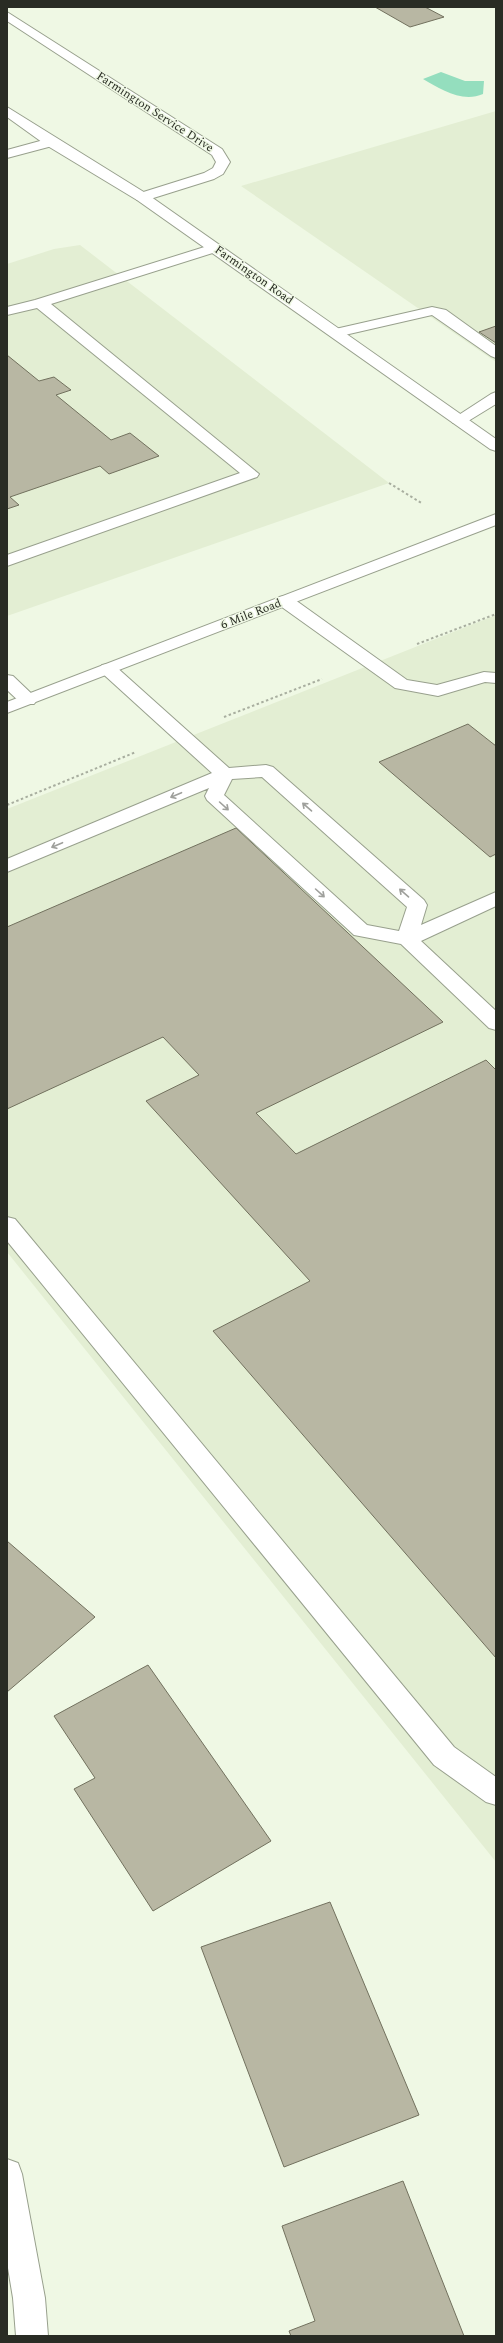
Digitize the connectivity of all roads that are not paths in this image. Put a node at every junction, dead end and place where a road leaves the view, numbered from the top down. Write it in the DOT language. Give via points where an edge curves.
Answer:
graph roads {
  1 [pos="7,16"];
  2 [pos="7,111"];
  3 [pos="51,142"];
  4 [pos="7,154"];
  5 [pos="142,196"];
  6 [pos="214,248"];
  7 [pos="40,303"];
  8 [pos="7,311"];
  9 [pos="336,333"];
  10 [pos="496,353"];
  11 [pos="496,397"];
  12 [pos="459,420"];
  13 [pos="496,446"];
  14 [pos="496,519"];
  15 [pos="7,561"];
  16 [pos="285,601"];
  17 [pos="108,669"];
  18 [pos="496,678"];
  19 [pos="7,680"];
  20 [pos="28,700"];
  21 [pos="7,708"];
  22 [pos="225,774"];
  23 [pos="7,866"];
  24 [pos="496,898"];
  25 [pos="407,939"];
  26 [pos="496,1023"];
  27 [pos="7,1225"];
  28 [pos="496,1793"];
  29 [pos="7,2174"];
  30 [pos="32,2336"];
  1 -- 5 [label="main road, Farmington Service Drive" via="217,152 223,162 218,171 209,176"];
  2 -- 3 [label="main road, Farmington Road"];
  3 -- 4 [label="main road"];
  3 -- 5 [label="main road, Farmington Road"];
  5 -- 6 [label="main road, Farmington Road"];
  6 -- 7 [label="main road"];
  6 -- 9 [label="main road, Farmington Road"];
  7 -- 8 [label="main road"];
  7 -- 15 [label="main road" via="251,474"];
  9 -- 10 [label="main road" via="432,312 441,313"];
  9 -- 12 [label="main road, Farmington Road"];
  11 -- 12 [label="main road"];
  12 -- 13 [label="main road, Farmington Road"];
  14 -- 16 [label="main road, 6 Mile Road"];
  16 -- 17 [label="main road, 6 Mile Road"];
  16 -- 18 [label="main road" via="401,684 438,691 484,677"];
  17 -- 20 [label="main road, 6 Mile Road"];
  17 -- 22 [label="main road"];
  19 -- 20 [label="main road"];
  20 -- 21 [label="main road, 6 Mile Road"];
  22 -- 23 [label="main road, one-way"];
  22 -- 25 [label="main road, one-way" via="214,796 361,930"];
  25 -- 22 [label="main road, one-way" via="417,905 266,771"];
  24 -- 25 [label="main road"];
  25 -- 26 [label="main road"];
  27 -- 28 [label="main road" via="444,1756"];
  29 -- 30 [label="main road" via="29,2298"];
}
